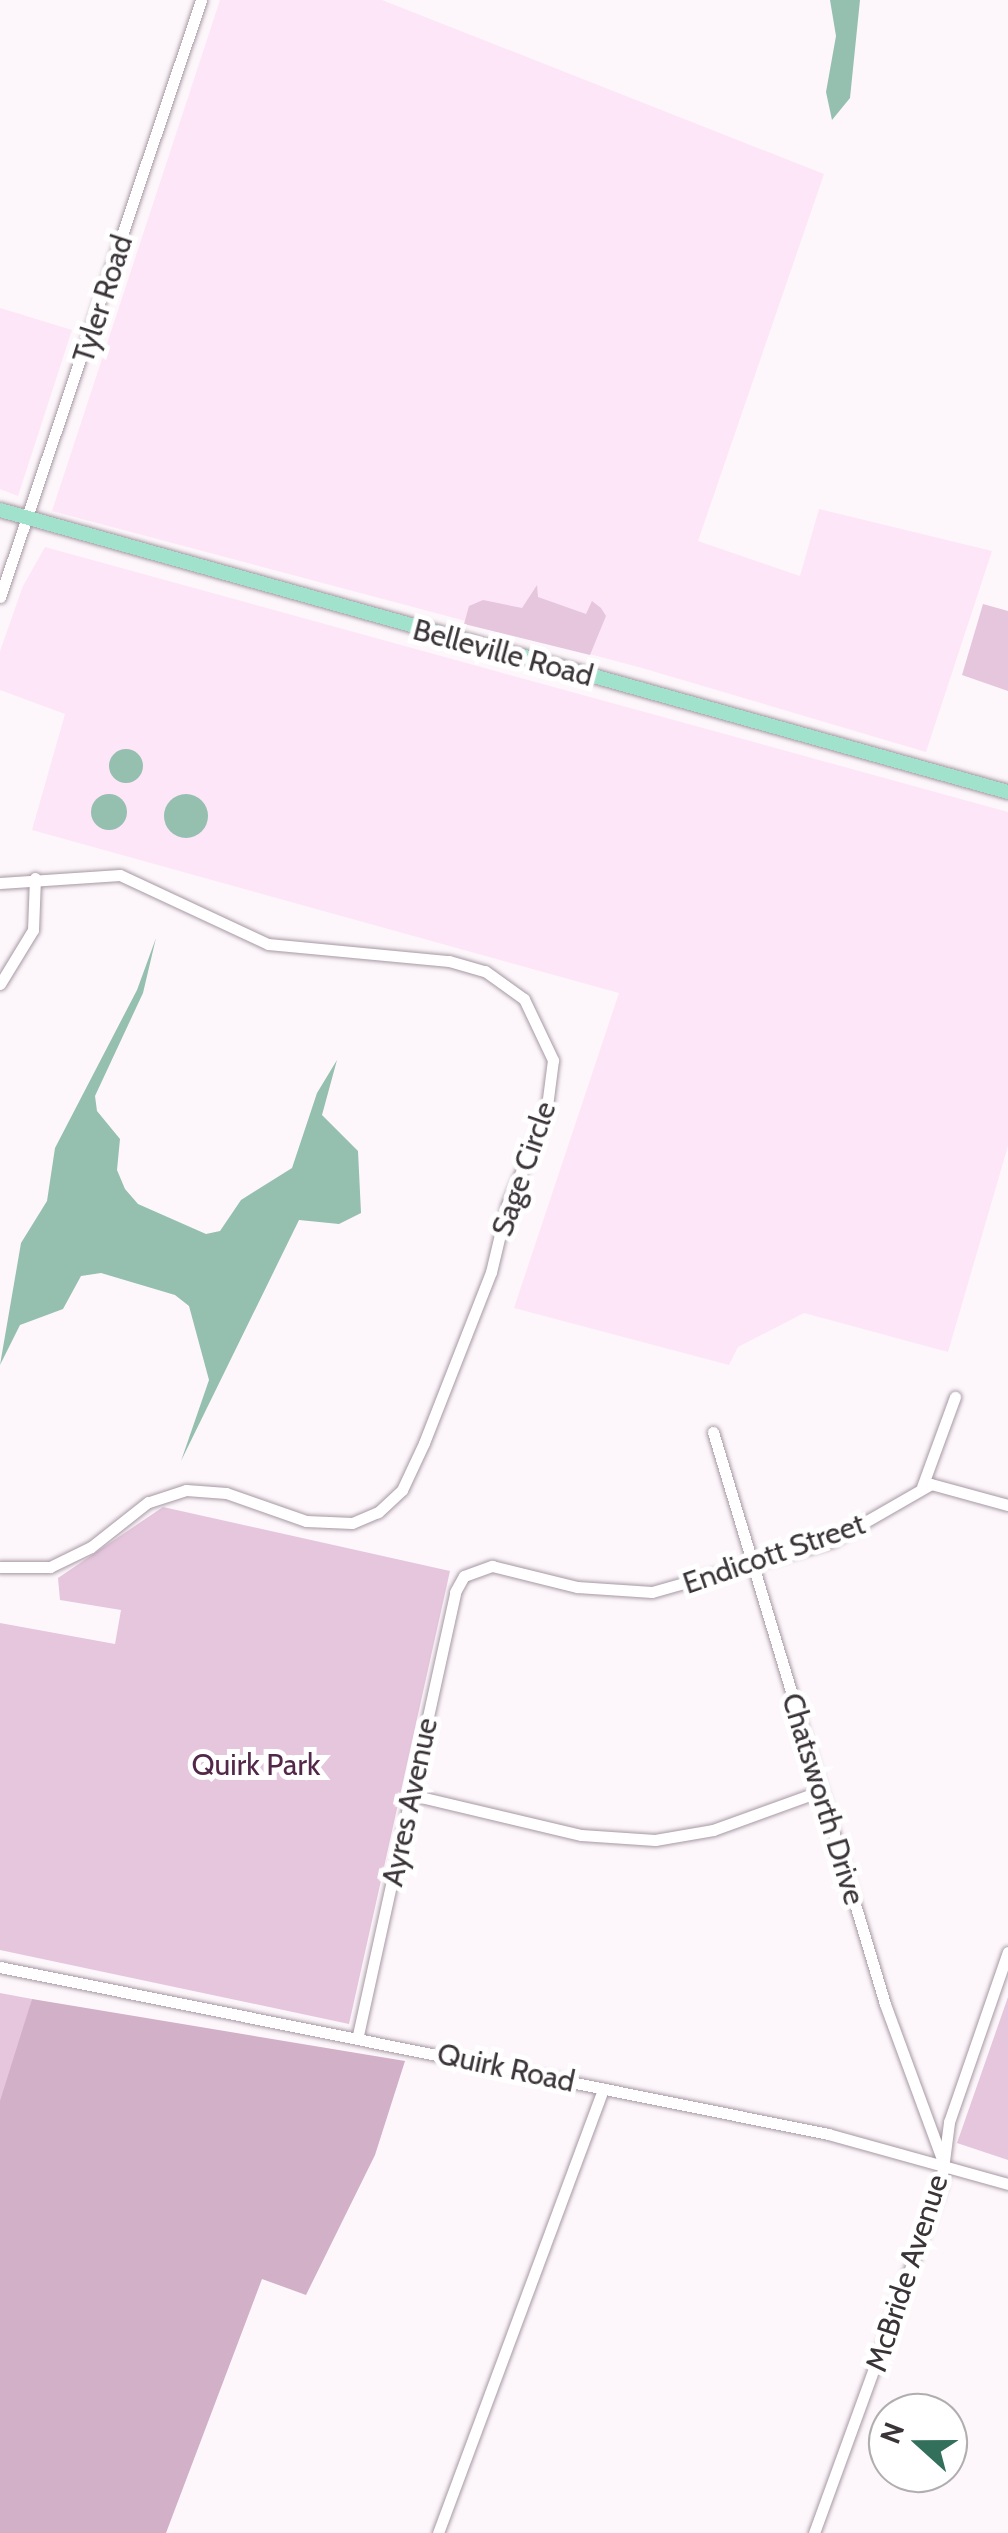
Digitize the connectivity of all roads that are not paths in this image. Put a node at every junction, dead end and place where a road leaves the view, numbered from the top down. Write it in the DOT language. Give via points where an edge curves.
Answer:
graph roads {
  1 [pos="202,0"];
  2 [pos="0,510"];
  3 [pos="27,520"];
  4 [pos="0,597"];
  5 [pos="1008,792"];
  6 [pos="35,878"];
  7 [pos="3,880"];
  8 [pos="0,984"];
  9 [pos="955,1397"];
  10 [pos="713,1432"];
  11 [pos="922,1487"];
  12 [pos="1008,1505"];
  13 [pos="0,1567"];
  14 [pos="752,1567"];
  15 [pos="469,1572"];
  16 [pos="821,1791"];
  17 [pos="412,1796"];
  18 [pos="1008,1952"];
  19 [pos="0,1967"];
  20 [pos="358,2035"];
  21 [pos="602,2089"];
  22 [pos="942,2162"];
  23 [pos="1008,2184"];
  24 [pos="816,2532"];
  25 [pos="438,2533"];
  1 -- 3 [label="street, Tyler Road"];
  2 -- 3 [label="main road, Belleville Road"];
  3 -- 4 [label="street, Tyler Road"];
  3 -- 5 [label="main road, Belleville Road"];
  6 -- 7 [label="street, Sage Circle"];
  6 -- 8 [label="street" via="34,930"];
  6 -- 13 [label="street, Sage Circle" via="120,875 268,944 449,961 485,972 524,999 552,1060 552,1086 507,1205 492,1272 424,1443 402,1490 378,1512 352,1523 306,1522 226,1492 186,1490 148,1502 91,1547 50,1567"];
  9 -- 11 [label="street"];
  10 -- 14 [label="street, Chatsworth Drive"];
  11 -- 12 [label="street" via="952,1486"];
  11 -- 14 [label="street, Endicott Street" via="846,1536"];
  14 -- 15 [label="street, Endicott Street" via="629,1593 492,1566"];
  14 -- 16 [label="street, Chatsworth Drive"];
  15 -- 17 [label="street, Ayres Avenue" via="455,1592"];
  16 -- 17 [label="street" via="713,1830 655,1840 594,1837"];
  16 -- 22 [label="street, Chatsworth Drive" via="885,2004"];
  17 -- 20 [label="street, Ayres Avenue"];
  18 -- 22 [label="street, McBride Avenue" via="948,2122"];
  19 -- 20 [label="street, Quirk Road"];
  20 -- 21 [label="street, Quirk Road"];
  21 -- 22 [label="street, Quirk Road"];
  21 -- 25 [label="street"];
  22 -- 23 [label="street, Quirk Road"];
  22 -- 24 [label="street, McBride Avenue" via="941,2184 901,2302"];
}
